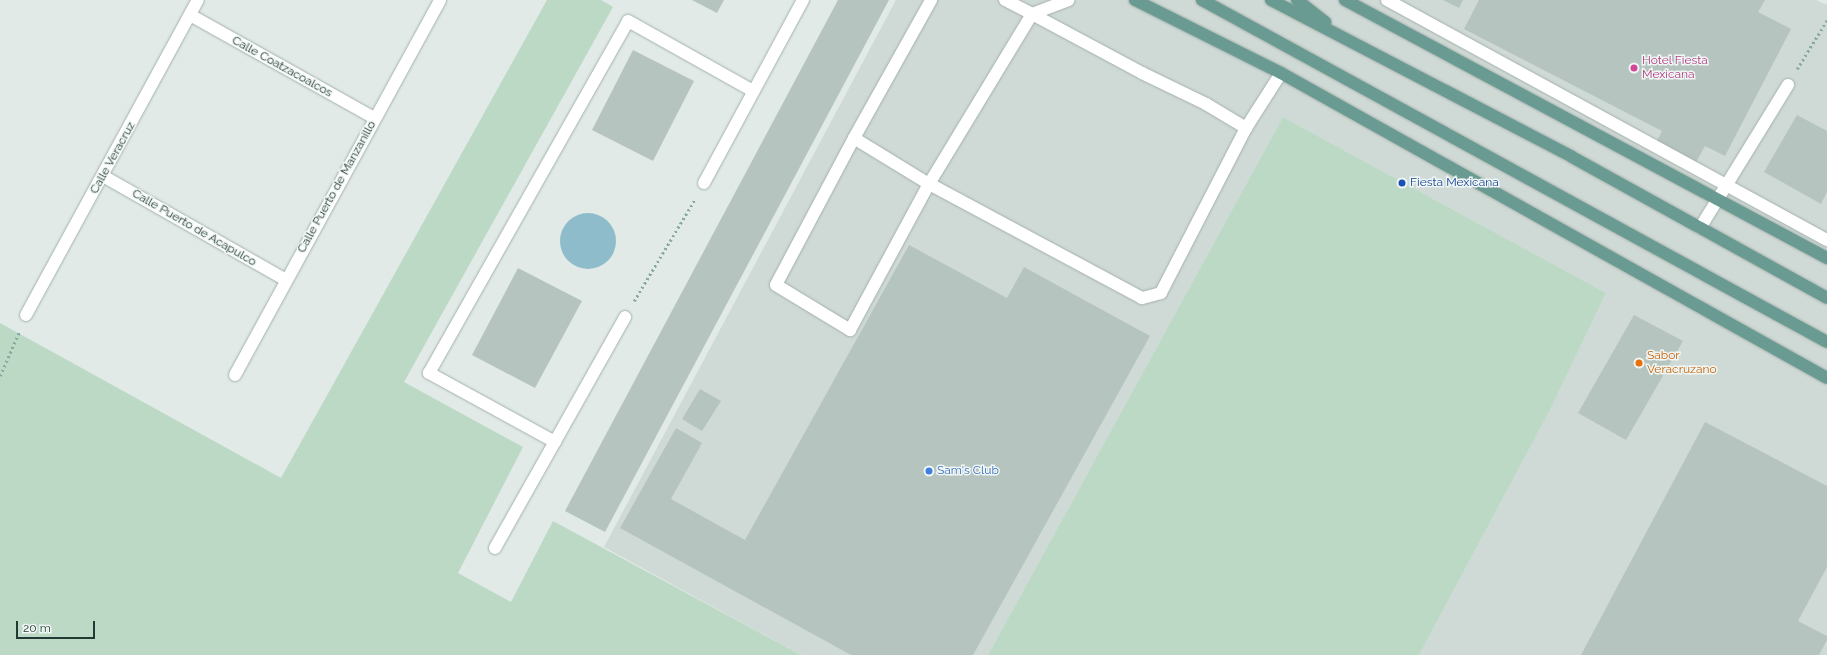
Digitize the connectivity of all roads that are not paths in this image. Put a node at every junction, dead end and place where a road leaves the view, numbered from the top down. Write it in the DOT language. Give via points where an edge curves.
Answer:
graph roads {
  1 [pos="198,0"];
  2 [pos="440,0"];
  3 [pos="803,0"];
  4 [pos="931,0"];
  5 [pos="1005,0"];
  6 [pos="1068,0"];
  7 [pos="1135,0"];
  8 [pos="1202,0"];
  9 [pos="1271,0"];
  10 [pos="1297,0"];
  11 [pos="1345,0"];
  12 [pos="1386,0"];
  13 [pos="1032,14"];
  14 [pos="190,15"];
  15 [pos="1346,39"];
  16 [pos="1280,72"];
  17 [pos="1788,85"];
  18 [pos="753,91"];
  19 [pos="374,118"];
  20 [pos="1246,128"];
  21 [pos="854,138"];
  22 [pos="103,176"];
  23 [pos="704,183"];
  24 [pos="929,184"];
  25 [pos="1726,185"];
  26 [pos="1718,199"];
  27 [pos="1700,228"];
  28 [pos="1827,240"];
  29 [pos="1827,258"];
  30 [pos="286,280"];
  31 [pos="1827,298"];
  32 [pos="26,315"];
  33 [pos="625,317"];
  34 [pos="1827,342"];
  35 [pos="235,375"];
  36 [pos="1827,378"];
  37 [pos="555,442"];
  38 [pos="495,548"];
  1 -- 14 [label="street, Calle Veracruz"];
  2 -- 19 [label="street, Calle Puerto de Manzanillo"];
  3 -- 18 [label="street"];
  4 -- 21 [label="street"];
  5 -- 13 [label="street"];
  6 -- 13 [label="street"];
  7 -- 16 [label="main road"];
  8 -- 34 [label="main road"];
  9 -- 15 [label="main road"];
  10 -- 15 [label="main road"];
  11 -- 26 [label="main road"];
  12 -- 25 [label="street"];
  13 -- 20 [label="street" via="1206,104"];
  13 -- 24 [label="street"];
  14 -- 19 [label="street, Calle Coatzacoalcos"];
  14 -- 22 [label="street, Calle Veracruz"];
  15 -- 27 [label="main road" via="1572,157"];
  16 -- 20 [label="street"];
  16 -- 36 [label="main road"];
  17 -- 25 [label="street"];
  18 -- 23 [label="street"];
  18 -- 37 [label="street" via="628,21 429,372"];
  19 -- 30 [label="street, Calle Puerto de Manzanillo"];
  20 -- 24 [label="street" via="1161,293 1142,298"];
  21 -- 24 [label="street"];
  21 -- 24 [label="street" via="776,285 850,330"];
  22 -- 30 [label="street, Calle Puerto de Acapulco"];
  22 -- 32 [label="street, Calle Veracruz"];
  25 -- 26 [label="street"];
  25 -- 28 [label="street"];
  26 -- 27 [label="street"];
  26 -- 29 [label="main road"];
  27 -- 31 [label="main road"];
  30 -- 35 [label="street, Calle Puerto de Manzanillo"];
  33 -- 37 [label="street"];
  37 -- 38 [label="street"];
}
